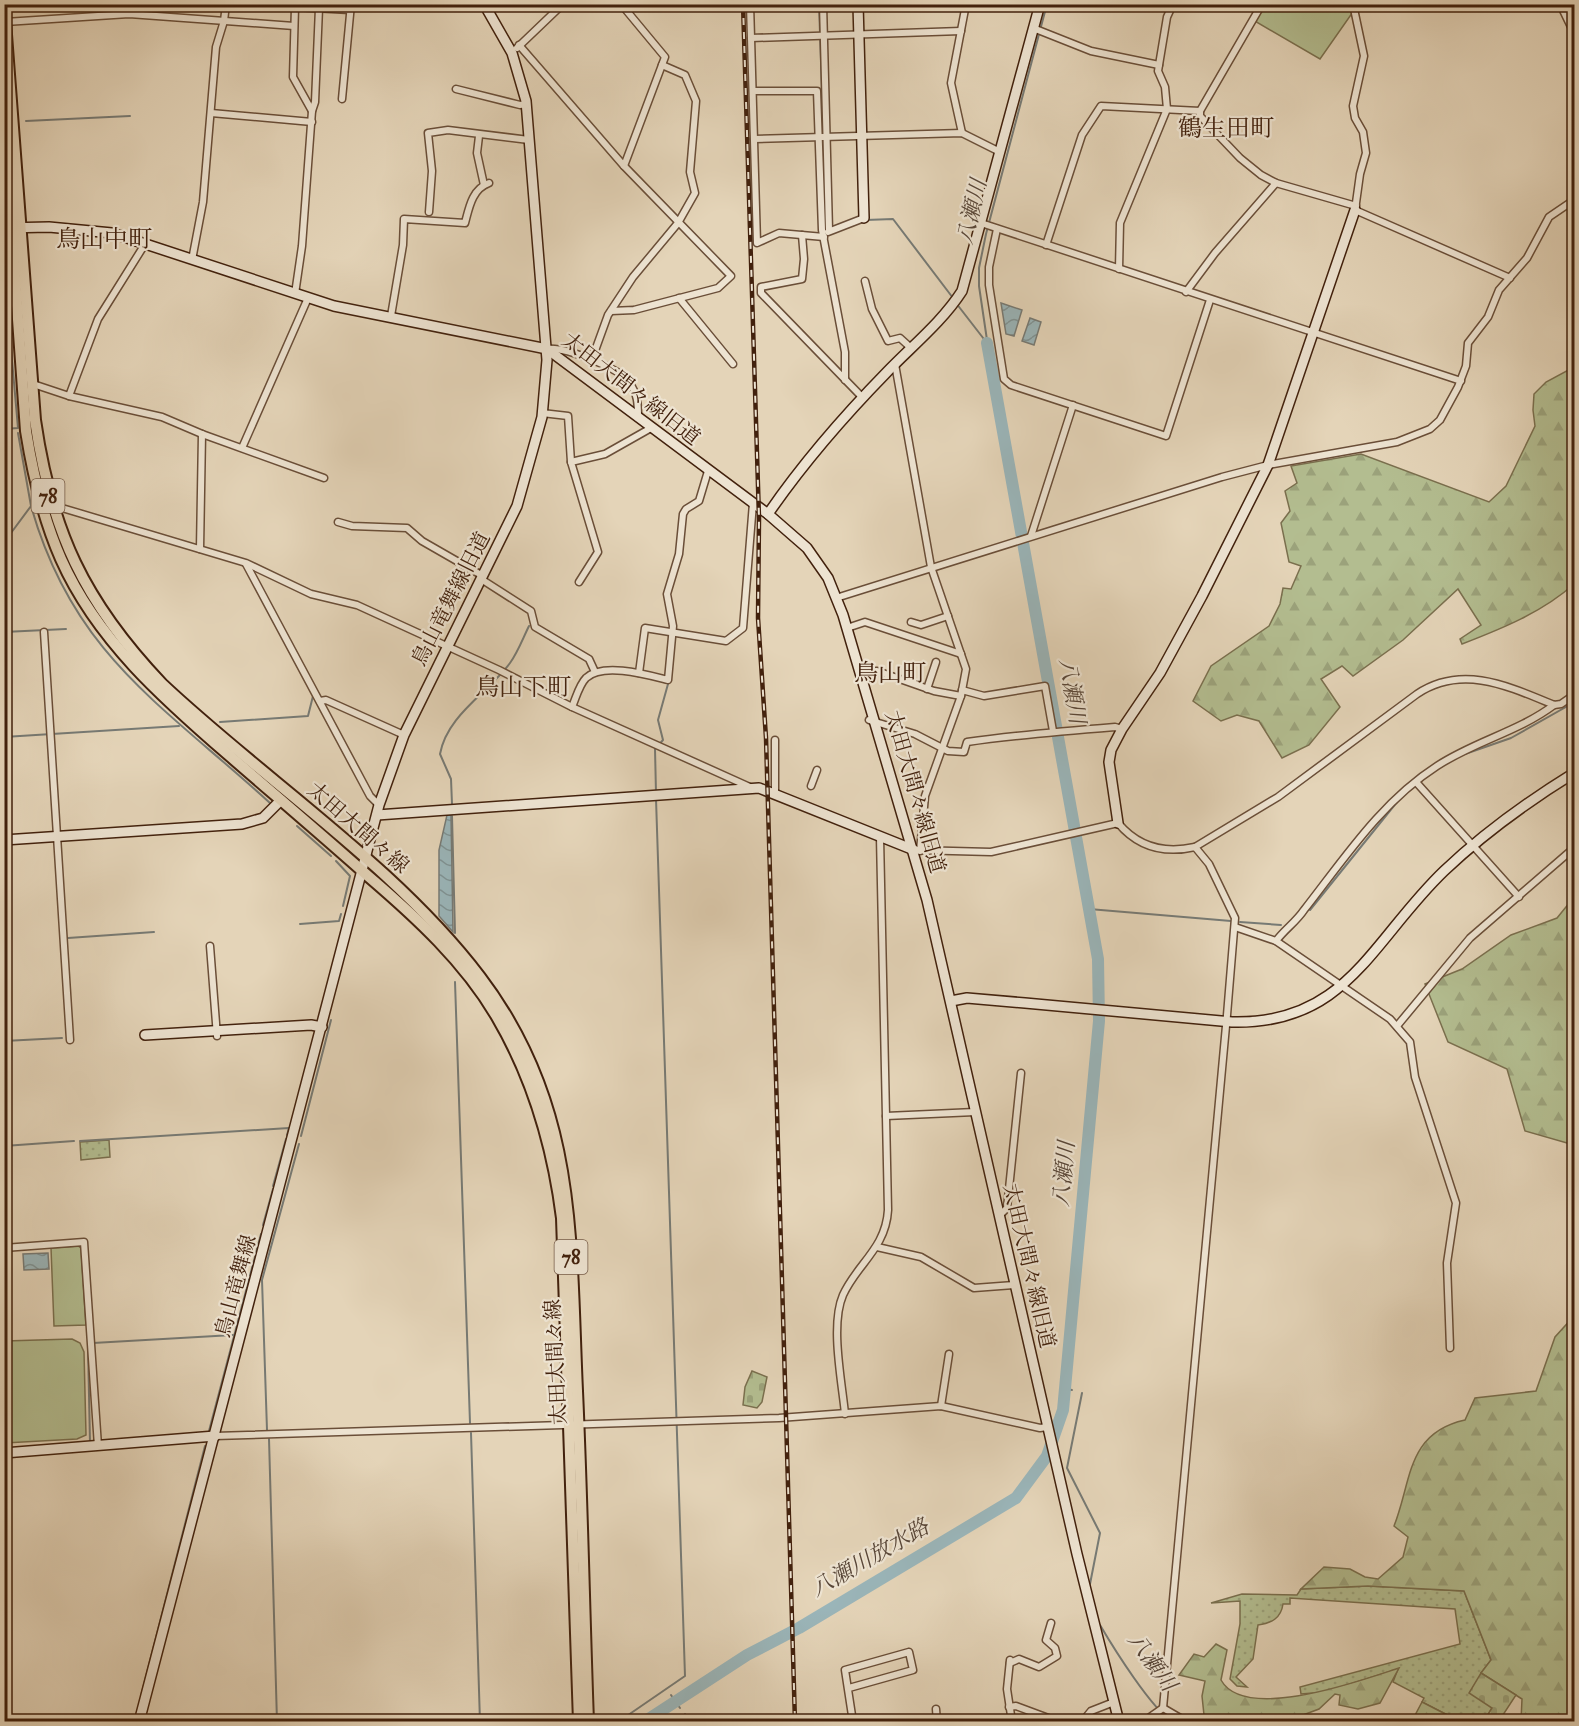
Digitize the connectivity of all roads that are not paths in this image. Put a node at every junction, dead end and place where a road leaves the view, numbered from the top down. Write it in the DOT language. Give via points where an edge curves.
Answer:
graph roads {
  1 [pos="226,4"];
  2 [pos="484,4"];
  3 [pos="562,4"];
  4 [pos="621,4"];
  5 [pos="750,4"];
  6 [pos="823,4"];
  7 [pos="858,4"];
  8 [pos="966,4"];
  9 [pos="1040,4"];
  10 [pos="1173,4"];
  11 [pos="1262,4"];
  12 [pos="1353,4"];
  13 [pos="1560,4"];
  14 [pos="351,7"];
  15 [pos="4,8"];
  16 [pos="319,8"];
  17 [pos="224,21"];
  18 [pos="5,22"];
  19 [pos="294,26"];
  20 [pos="1033,28"];
  21 [pos="961,31"];
  22 [pos="1575,33"];
  23 [pos="859,34"];
  24 [pos="824,35"];
  25 [pos="751,38"];
  26 [pos="516,49"];
  27 [pos="1159,64"];
  28 [pos="662,65"];
  29 [pos="456,89"];
  30 [pos="753,91"];
  31 [pos="342,99"];
  32 [pos="526,104"];
  33 [pos="1167,109"];
  34 [pos="312,111"];
  35 [pos="1200,111"];
  36 [pos="211,113"];
  37 [pos="312,122"];
  38 [pos="4,124"];
  39 [pos="962,133"];
  40 [pos="479,136"];
  41 [pos="861,136"];
  42 [pos="822,137"];
  43 [pos="754,139"];
  44 [pos="529,141"];
  45 [pos="1000,152"];
  46 [pos="624,166"];
  47 [pos="1276,183"];
  48 [pos="1575,200"];
  49 [pos="1355,208"];
  50 [pos="429,212"];
  51 [pos="864,218"];
  52 [pos="678,223"];
  53 [pos="988,226"];
  54 [pos="12,227"];
  55 [pos="829,230"];
  56 [pos="802,235"];
  57 [pos="824,237"];
  58 [pos="145,244"];
  59 [pos="1046,245"];
  60 [pos="192,260"];
  61 [pos="1119,269"];
  62 [pos="1510,278"];
  63 [pos="865,281"];
  64 [pos="1186,291"];
  65 [pos="295,294"];
  66 [pos="308,298"];
  67 [pos="679,298"];
  68 [pos="1210,300"];
  69 [pos="612,311"];
  70 [pos="390,316"];
  71 [pos="1314,333"];
  72 [pos="911,348"];
  73 [pos="546,349"];
  74 [pos="592,359"];
  75 [pos="733,364"];
  76 [pos="895,364"];
  77 [pos="845,380"];
  78 [pos="1461,381"];
  79 [pos="33,384"];
  80 [pos="69,396"];
  81 [pos="862,398"];
  82 [pos="1073,405"];
  83 [pos="542,413"];
  84 [pos="638,418"];
  85 [pos="651,428"];
  86 [pos="202,435"];
  87 [pos="242,448"];
  88 [pos="571,462"];
  89 [pos="1268,465"];
  90 [pos="708,471"];
  91 [pos="324,478"];
  92 [pos="753,503"];
  93 [pos="52,510"];
  94 [pos="768,514"];
  95 [pos="338,522"];
  96 [pos="1029,537"];
  97 [pos="200,549"];
  98 [pos="246,563"];
  99 [pos="931,567"];
  100 [pos="482,578"];
  101 [pos="579,582"];
  102 [pos="836,598"];
  103 [pos="948,616"];
  104 [pos="910,622"];
  105 [pos="847,628"];
  106 [pos="673,631"];
  107 [pos="44,632"];
  108 [pos="446,645"];
  109 [pos="961,654"];
  110 [pos="936,662"];
  111 [pos="595,672"];
  112 [pos="639,673"];
  113 [pos="861,674"];
  114 [pos="927,689"];
  115 [pos="962,693"];
  116 [pos="1575,694"];
  117 [pos="320,701"];
  118 [pos="1554,705"];
  119 [pos="572,707"];
  120 [pos="872,721"];
  121 [pos="1122,729"];
  122 [pos="1056,731"];
  123 [pos="404,735"];
  124 [pos="775,740"];
  125 [pos="941,748"];
  126 [pos="816,770"];
  127 [pos="1575,773"];
  128 [pos="1416,782"];
  129 [pos="811,786"];
  130 [pos="752,788"];
  131 [pos="775,794"];
  132 [pos="280,800"];
  133 [pos="378,810"];
  134 [pos="1118,823"];
  135 [pos="57,836"];
  136 [pos="880,837"];
  137 [pos="4,840"];
  138 [pos="1473,844"];
  139 [pos="1195,847"];
  140 [pos="1575,848"];
  141 [pos="917,851"];
  142 [pos="364,865"];
  143 [pos="1520,897"];
  144 [pos="1235,927"];
  145 [pos="1276,941"];
  146 [pos="210,946"];
  147 [pos="1344,986"];
  148 [pos="951,1001"];
  149 [pos="1226,1022"];
  150 [pos="1397,1026"];
  151 [pos="321,1030"];
  152 [pos="217,1034"];
  153 [pos="70,1040"];
  154 [pos="1021,1073"];
  155 [pos="975,1112"];
  156 [pos="885,1116"];
  157 [pos="999,1216"];
  158 [pos="877,1247"];
  159 [pos="4,1248"];
  160 [pos="1014,1285"];
  161 [pos="1450,1348"];
  162 [pos="950,1354"];
  163 [pos="941,1407"];
  164 [pos="845,1414"];
  165 [pos="574,1424"];
  166 [pos="1048,1430"];
  167 [pos="215,1436"];
  168 [pos="98,1446"];
  169 [pos="4,1453"];
  170 [pos="1050,1623"];
  171 [pos="849,1688"];
  172 [pos="1114,1702"];
  173 [pos="1009,1707"];
  174 [pos="1163,1708"];
  175 [pos="936,1709"];
  176 [pos="140,1722"];
  177 [pos="579,1722"];
  178 [pos="588,1722"];
  179 [pos="853,1722"];
  180 [pos="937,1722"];
  181 [pos="1012,1722"];
  182 [pos="1059,1722"];
  183 [pos="1082,1722"];
  184 [pos="1119,1722"];
  185 [pos="1143,1722"];
  186 [pos="1187,1722"];
  1 -- 17 [label="street"];
  2 -- 26 [label="street, 太田大間々線旧道"];
  3 -- 26 [label="street"];
  4 -- 28 [label="street" via="665,57"];
  5 -- 25 [label="street"];
  6 -- 24 [label="street"];
  7 -- 23 [label="street"];
  8 -- 21 [label="street"];
  9 -- 20 [label="street"];
  10 -- 27 [label="street"];
  11 -- 35 [label="street"];
  12 -- 49 [label="street" via="1364,56 1353,106 1366,153"];
  13 -- 22 [label="street"];
  14 -- 16 [label="street"];
  14 -- 31 [label="street"];
  15 -- 18 [label="main road, 太田大間々線 / 78"];
  16 -- 19 [label="street" via="295,7"];
  16 -- 34 [label="street"];
  17 -- 18 [label="street" via="129,14"];
  17 -- 19 [label="street"];
  17 -- 36 [label="street" via="216,47"];
  18 -- 54 [label="main road, 太田大間々線 / 78"];
  19 -- 34 [label="street" via="293,77"];
  20 -- 27 [label="street" via="1091,51"];
  20 -- 45 [label="street"];
  21 -- 23 [label="street"];
  21 -- 39 [label="street" via="951,83"];
  23 -- 24 [label="street"];
  23 -- 41 [label="street"];
  24 -- 25 [label="street"];
  24 -- 42 [label="street"];
  25 -- 30 [label="street"];
  26 -- 32 [label="street, 太田大間々線旧道"];
  26 -- 46 [label="street"];
  27 -- 33 [label="street"];
  28 -- 46 [label="street"];
  28 -- 52 [label="street" via="685,75 696,101 690,172 695,191"];
  29 -- 32 [label="street"];
  30 -- 42 [label="street" via="817,90"];
  30 -- 43 [label="street"];
  32 -- 44 [label="street, 太田大間々線旧道"];
  33 -- 35 [label="street"];
  33 -- 59 [label="street" via="1100,108 1082,135"];
  33 -- 61 [label="street" via="1120,223"];
  34 -- 37 [label="street"];
  35 -- 47 [label="street" via="1203,121 1240,158"];
  36 -- 37 [label="street"];
  36 -- 60 [label="street" via="203,202"];
  37 -- 65 [label="street"];
  38 -- 54 [label="main road, 太田大間々線 / 78"];
  39 -- 41 [label="street"];
  39 -- 45 [label="street"];
  40 -- 44 [label="street"];
  40 -- 50 [label="street" via="441,130 428,133 432,171"];
  40 -- 70 [label="street" via="478,166 486,184 470,203 465,223 404,219"];
  41 -- 42 [label="street"];
  41 -- 51 [label="street"];
  42 -- 43 [label="street"];
  42 -- 55 [label="street"];
  42 -- 57 [label="street"];
  43 -- 56 [label="street" via="758,243 779,233"];
  44 -- 73 [label="street, 太田大間々線旧道"];
  45 -- 53 [label="street"];
  46 -- 52 [label="street"];
  47 -- 49 [label="street"];
  47 -- 64 [label="street"];
  48 -- 62 [label="street" via="1549,217 1527,258"];
  49 -- 62 [label="street"];
  49 -- 71 [label="street"];
  51 -- 55 [label="street"];
  52 -- 67 [label="street" via="731,276 718,288"];
  52 -- 69 [label="street" via="639,269"];
  53 -- 59 [label="street"];
  53 -- 72 [label="street" via="962,291"];
  53 -- 82 [label="street" via="989,285 1004,379 1011,385"];
  54 -- 58 [label="street" via="112,233"];
  54 -- 79 [label="main road, 太田大間々線 / 78"];
  54 -- 132 [label="main road, 太田大間々線 / 78" via="26,431 33,476 61,560 87,607 119,651 157,691"];
  55 -- 57 [label="street"];
  56 -- 57 [label="street"];
  56 -- 77 [label="street" via="802,279 761,287 761,293"];
  57 -- 77 [label="street" via="845,352"];
  58 -- 60 [label="street"];
  58 -- 80 [label="street" via="98,319"];
  59 -- 61 [label="street"];
  60 -- 65 [label="street"];
  61 -- 64 [label="street"];
  62 -- 78 [label="street" via="1471,338"];
  63 -- 72 [label="street" via="872,309 888,341 900,338"];
  64 -- 68 [label="street"];
  65 -- 66 [label="street"];
  66 -- 70 [label="street"];
  66 -- 87 [label="street"];
  67 -- 69 [label="street" via="634,310"];
  67 -- 75 [label="street"];
  68 -- 71 [label="street"];
  68 -- 82 [label="street" via="1166,436"];
  69 -- 74 [label="street"];
  70 -- 73 [label="street"];
  71 -- 78 [label="street"];
  71 -- 89 [label="street"];
  72 -- 76 [label="street"];
  73 -- 74 [label="street"];
  73 -- 83 [label="street, 鳥山竜舞線旧道"];
  73 -- 84 [label="street, 太田大間々線旧道"];
  74 -- 84 [label="street" via="627,379 638,398"];
  76 -- 81 [label="street"];
  76 -- 99 [label="street"];
  77 -- 81 [label="street"];
  78 -- 89 [label="street" via="1440,420 1424,433 1378,446"];
  79 -- 80 [label="street"];
  79 -- 93 [label="main road, 太田大間々線 / 78" via="42,472"];
  80 -- 86 [label="street" via="162,417"];
  81 -- 94 [label="street" via="795,475"];
  82 -- 96 [label="street"];
  83 -- 88 [label="street" via="568,416"];
  83 -- 100 [label="street, 鳥山竜舞線旧道" via="520,498"];
  84 -- 85 [label="street, 太田大間々線旧道"];
  85 -- 88 [label="street" via="605,454"];
  85 -- 90 [label="street, 太田大間々線旧道"];
  86 -- 87 [label="street"];
  86 -- 97 [label="street"];
  87 -- 91 [label="street"];
  88 -- 101 [label="street" via="598,552"];
  89 -- 96 [label="street"];
  89 -- 121 [label="street" via="1160,673"];
  90 -- 92 [label="street, 太田大間々線旧道"];
  90 -- 106 [label="street" via="699,501 683,514 677,566 667,594"];
  92 -- 94 [label="street, 太田大間々線旧道"];
  92 -- 106 [label="street" via="743,628 726,641"];
  93 -- 97 [label="street" via="62,508"];
  93 -- 142 [label="main road, 太田大間々線 / 78" via="92,598 140,661"];
  94 -- 102 [label="street, 太田大間々線旧道" via="807,548 828,578"];
  95 -- 100 [label="street" via="407,528"];
  96 -- 99 [label="street"];
  97 -- 98 [label="street"];
  98 -- 108 [label="street" via="308,593 357,605"];
  98 -- 117 [label="street"];
  99 -- 102 [label="street"];
  99 -- 103 [label="street"];
  100 -- 108 [label="street, 鳥山竜舞線旧道"];
  100 -- 111 [label="street" via="531,611 535,627 589,660"];
  102 -- 105 [label="street, 太田大間々線旧道"];
  103 -- 104 [label="street" via="921,626"];
  103 -- 109 [label="street"];
  105 -- 109 [label="street" via="865,622"];
  105 -- 113 [label="street, 太田大間々線旧道"];
  106 -- 112 [label="street" via="643,630"];
  106 -- 112 [label="street" via="668,680"];
  107 -- 135 [label="street"];
  108 -- 119 [label="street"];
  108 -- 123 [label="street, 鳥山竜舞線旧道"];
  109 -- 115 [label="street" via="966,669"];
  110 -- 114 [label="street"];
  111 -- 112 [label="street"];
  111 -- 119 [label="street" via="584,681"];
  113 -- 114 [label="street" via="877,671"];
  113 -- 120 [label="street, 太田大間々線旧道"];
  114 -- 115 [label="street"];
  115 -- 122 [label="street" via="984,696 1045,686"];
  115 -- 125 [label="street"];
  116 -- 118 [label="street"];
  117 -- 123 [label="street" via="326,699"];
  117 -- 133 [label="street"];
  118 -- 128 [label="street" via="1528,724 1459,752"];
  118 -- 139 [label="street" via="1492,681 1437,683 1278,797"];
  119 -- 130 [label="street"];
  120 -- 125 [label="street" via="915,734"];
  120 -- 141 [label="street, 太田大間々線旧道"];
  121 -- 122 [label="street"];
  121 -- 134 [label="street" via="1109,762"];
  122 -- 125 [label="street" via="967,742 964,752"];
  123 -- 133 [label="street, 鳥山竜舞線旧道"];
  124 -- 131 [label="street"];
  125 -- 141 [label="street" via="925,796"];
  126 -- 129 [label="street"];
  127 -- 138 [label="street" via="1514,810"];
  128 -- 138 [label="street"];
  128 -- 145 [label="street" via="1365,832"];
  130 -- 131 [label="street"];
  130 -- 133 [label="street"];
  131 -- 136 [label="street"];
  132 -- 135 [label="street" via="263,818 242,824"];
  132 -- 142 [label="main road, 太田大間々線 / 78"];
  133 -- 142 [label="street, 鳥山竜舞線旧道"];
  134 -- 139 [label="street" via="1141,844"];
  134 -- 141 [label="street" via="991,852"];
  135 -- 137 [label="street"];
  135 -- 153 [label="street"];
  136 -- 141 [label="street"];
  136 -- 156 [label="street"];
  138 -- 143 [label="street"];
  138 -- 147 [label="street" via="1442,873"];
  139 -- 144 [label="street" via="1234,913"];
  140 -- 143 [label="street"];
  141 -- 148 [label="street, 太田大間々線旧道"];
  142 -- 151 [label="street, 鳥山竜舞線"];
  142 -- 165 [label="main road, 太田大間々線 / 78" via="405,895 480,977 505,1014 546,1102 563,1164 569,1215"];
  143 -- 150 [label="street" via="1470,938"];
  144 -- 145 [label="street"];
  144 -- 149 [label="street"];
  145 -- 147 [label="street"];
  146 -- 152 [label="street"];
  147 -- 149 [label="street" via="1292,1016"];
  147 -- 150 [label="street"];
  148 -- 149 [label="street" via="967,998"];
  148 -- 155 [label="street, 太田大間々線旧道"];
  149 -- 174 [label="street"];
  150 -- 161 [label="street" via="1410,1042 1415,1077 1456,1203 1447,1263"];
  151 -- 152 [label="street" via="311,1025"];
  151 -- 167 [label="street, 鳥山竜舞線"];
  152 -- 152 [label="street" via="184,1039 145,1035"];
  154 -- 157 [label="street" via="1007,1208"];
  155 -- 156 [label="street"];
  155 -- 157 [label="street, 太田大間々線旧道"];
  156 -- 158 [label="street" via="888,1210"];
  157 -- 160 [label="street, 太田大間々線旧道"];
  158 -- 160 [label="street" via="921,1257 974,1288"];
  158 -- 164 [label="street" via="844,1293 838,1311"];
  159 -- 168 [label="street" via="84,1242"];
  160 -- 166 [label="street, 太田大間々線旧道"];
  162 -- 163 [label="street"];
  163 -- 164 [label="street"];
  163 -- 166 [label="street"];
  164 -- 165 [label="street"];
  165 -- 167 [label="street"];
  165 -- 177 [label="main road, 太田大間々線 / 78"];
  165 -- 178 [label="main road, 太田大間々線 / 78"];
  166 -- 172 [label="street, 太田大間々線旧道"];
  167 -- 168 [label="street"];
  167 -- 176 [label="street, 鳥山竜舞線"];
  168 -- 169 [label="street"];
  170 -- 173 [label="street" via="1046,1640 1057,1656 1039,1667 1019,1659 1010,1662"];
  171 -- 171 [label="street" via="913,1670 909,1653 845,1670"];
  171 -- 179 [label="street"];
  172 -- 183 [label="street" via="1091,1711"];
  172 -- 184 [label="street, 太田大間々線旧道"];
  173 -- 181 [label="street"];
  173 -- 182 [label="street"];
  174 -- 185 [label="street"];
  174 -- 186 [label="street"];
  175 -- 180 [label="street"];
}
